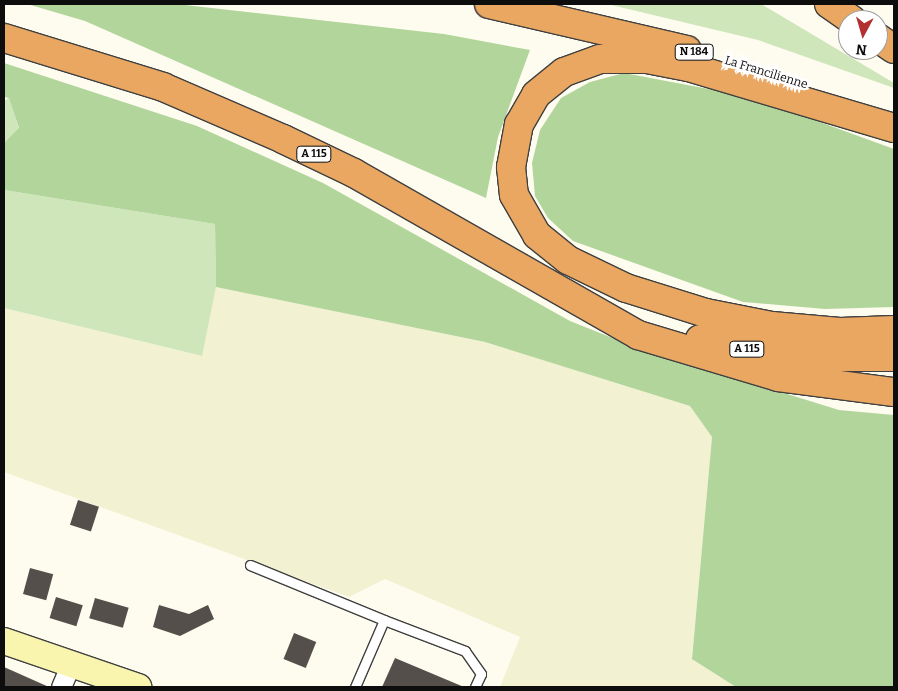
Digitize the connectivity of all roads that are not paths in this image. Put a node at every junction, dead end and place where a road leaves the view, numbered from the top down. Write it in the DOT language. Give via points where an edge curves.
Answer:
graph roads {
  1 [pos="489,4"];
  2 [pos="4,38"];
  3 [pos="894,116"];
  4 [pos="894,128"];
  5 [pos="605,313"];
  6 [pos="894,330"];
  7 [pos="894,357"];
  8 [pos="894,392"];
  9 [pos="250,565"];
  10 [pos="384,620"];
  11 [pos="4,641"];
  12 [pos="71,664"];
  13 [pos="61,687"];
  14 [pos="138,687"];
  15 [pos="355,687"];
  16 [pos="475,687"];
  1 -- 3 [label="highway, La Francilienne / N 184" via="673,46"];
  2 -- 5 [label="highway, A 115" via="163,87 275,135 354,173"];
  4 -- 6 [label="highway" via="688,66 625,57 600,59 564,72 536,95 519,124 511,168 514,195 537,235 568,260 626,288 697,311 772,326 840,332"];
  5 -- 7 [label="highway, A 115" via="626,313 673,332 743,348 812,357"];
  5 -- 8 [label="highway" via="638,335 735,367 823,385"];
  9 -- 10 [label="lane"];
  10 -- 15 [label="lane"];
  10 -- 16 [label="lane" via="465,651 481,674"];
  11 -- 12 [label="street"];
  12 -- 13 [label="street"];
  12 -- 14 [label="street"];
}
